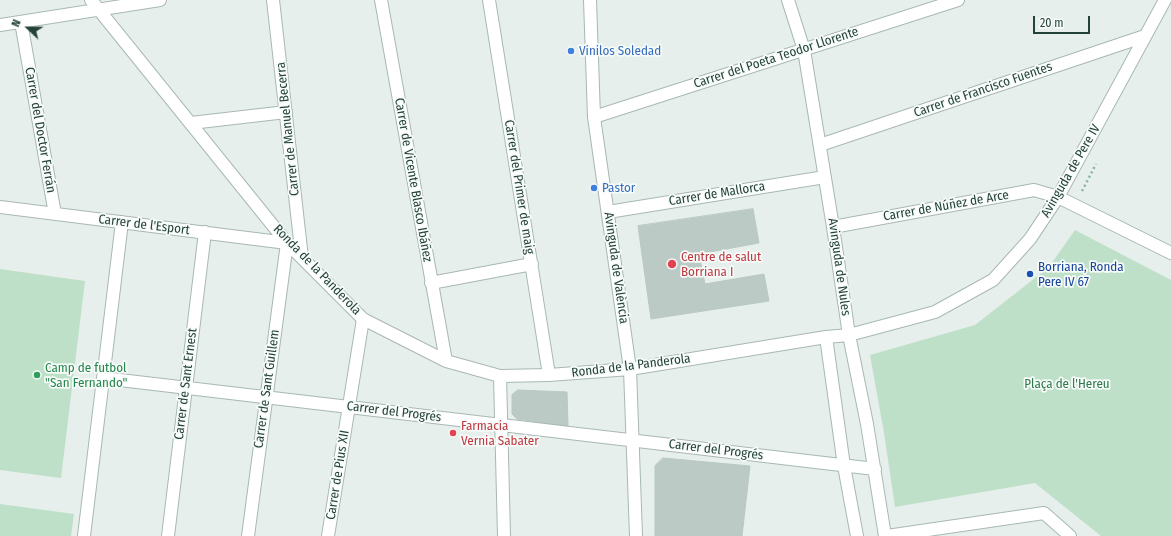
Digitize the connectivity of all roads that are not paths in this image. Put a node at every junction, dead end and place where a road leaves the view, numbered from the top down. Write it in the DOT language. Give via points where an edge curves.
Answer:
graph roads {
  1 [pos="91,0"];
  2 [pos="160,0"];
  3 [pos="273,0"];
  4 [pos="381,0"];
  5 [pos="489,0"];
  6 [pos="590,0"];
  7 [pos="788,0"];
  8 [pos="958,0"];
  9 [pos="1165,0"];
  10 [pos="102,5"];
  11 [pos="20,22"];
  12 [pos="0,25"];
  13 [pos="1145,36"];
  14 [pos="804,50"];
  15 [pos="286,112"];
  16 [pos="594,117"];
  17 [pos="191,123"];
  18 [pos="820,145"];
  19 [pos="825,177"];
  20 [pos="1058,197"];
  21 [pos="0,207"];
  22 [pos="608,212"];
  23 [pos="55,214"];
  24 [pos="122,222"];
  25 [pos="833,227"];
  26 [pos="205,232"];
  27 [pos="287,243"];
  28 [pos="1171,253"];
  29 [pos="302,258"];
  30 [pos="532,264"];
  31 [pos="431,283"];
  32 [pos="362,319"];
  33 [pos="849,335"];
  34 [pos="826,337"];
  35 [pos="446,361"];
  36 [pos="630,368"];
  37 [pos="549,375"];
  38 [pos="500,376"];
  39 [pos="103,378"];
  40 [pos="186,388"];
  41 [pos="266,397"];
  42 [pos="349,407"];
  43 [pos="501,425"];
  44 [pos="633,441"];
  45 [pos="844,466"];
  46 [pos="875,469"];
  47 [pos="916,534"];
  48 [pos="84,536"];
  49 [pos="168,536"];
  50 [pos="248,536"];
  51 [pos="328,536"];
  52 [pos="504,536"];
  53 [pos="636,536"];
  54 [pos="857,536"];
  55 [pos="886,536"];
  56 [pos="1070,536"];
  1 -- 10 [label="street, Ronda de la Panderola"];
  2 -- 10 [label="street"];
  3 -- 15 [label="street, Carrer de Manuel Becerra"];
  4 -- 31 [label="street, Carrer de Vicente Blasco Ibáñez"];
  5 -- 30 [label="street, Carrer del Primer de maig"];
  6 -- 16 [label="street, Avinguda de València"];
  7 -- 14 [label="street, Avinguda de Nules"];
  8 -- 14 [label="street, Carrer del Poeta Teodor Llorente"];
  9 -- 13 [label="street, Avinguda de Pere IV"];
  10 -- 11 [label="street"];
  10 -- 17 [label="street, Ronda de la Panderola"];
  11 -- 12 [label="street"];
  11 -- 23 [label="street, Carrer del Doctor Ferrán"];
  13 -- 18 [label="street, Carrer de Francisco Fuentes"];
  13 -- 20 [label="street, Avinguda de Pere IV"];
  14 -- 16 [label="street, Carrer del Poeta Teodor Llorente"];
  14 -- 18 [label="street, Avinguda de Nules"];
  15 -- 17 [label="street"];
  15 -- 29 [label="street, Carrer de Manuel Becerra"];
  16 -- 22 [label="street, Avinguda de València"];
  17 -- 27 [label="street, Ronda de la Panderola"];
  18 -- 19 [label="street, Avinguda de Nules"];
  19 -- 22 [label="street, Carrer de Mallorca"];
  19 -- 25 [label="street, Avinguda de Nules"];
  20 -- 25 [label="street, Carrer de Núñez de Arce" via="1034,190"];
  20 -- 28 [label="street, Carrer de Núñez de Arce"];
  20 -- 33 [label="street, Avinguda de Pere IV" via="1030,239 993,280 935,312"];
  21 -- 23 [label="street, Carrer de l'Esport"];
  22 -- 36 [label="street, Avinguda de València"];
  23 -- 24 [label="street, Carrer de l'Esport"];
  24 -- 26 [label="street, Carrer de l'Esport"];
  24 -- 39 [label="street"];
  25 -- 33 [label="street, Avinguda de Nules"];
  26 -- 27 [label="street, Carrer de l'Esport"];
  26 -- 40 [label="street, Carrer de Sant Ernest"];
  27 -- 29 [label="street, Ronda de la Panderola"];
  27 -- 41 [label="street, Carrer de Sant Guillem"];
  29 -- 32 [label="street, Ronda de la Panderola"];
  30 -- 31 [label="street"];
  30 -- 37 [label="street, Carrer del Primer de maig"];
  31 -- 35 [label="street, Carrer de Vicente Blasco Ibáñez"];
  32 -- 35 [label="street, Ronda de la Panderola"];
  32 -- 42 [label="street, Carrer de Pius XII"];
  33 -- 34 [label="street, Ronda de la Panderola"];
  33 -- 46 [label="street, Avinguda de Nules"];
  34 -- 36 [label="street, Ronda de la Panderola"];
  34 -- 45 [label="street"];
  35 -- 38 [label="street, Ronda de la Panderola"];
  36 -- 37 [label="street, Ronda de la Panderola"];
  36 -- 44 [label="street, Avinguda de València"];
  37 -- 38 [label="street, Ronda de la Panderola"];
  38 -- 43 [label="street"];
  39 -- 40 [label="street, Carrer del Progrés"];
  39 -- 48 [label="street"];
  40 -- 41 [label="street, Carrer del Progrés"];
  40 -- 49 [label="street, Carrer de Sant Ernest"];
  41 -- 42 [label="street, Carrer del Progrés"];
  41 -- 50 [label="street, Carrer de Sant Guillem"];
  42 -- 43 [label="street, Carrer del Progrés"];
  42 -- 51 [label="street, Carrer de Pius XII"];
  43 -- 44 [label="street, Carrer del Progrés"];
  43 -- 52 [label="street"];
  44 -- 45 [label="street, Carrer del Progrés"];
  44 -- 53 [label="street, Avinguda de València"];
  45 -- 46 [label="street, Carrer del Progrés"];
  45 -- 54 [label="street"];
  46 -- 55 [label="street, Avinguda de Nules"];
  47 -- 55 [label="street"];
  47 -- 56 [label="street" via="1044,513"];
}
